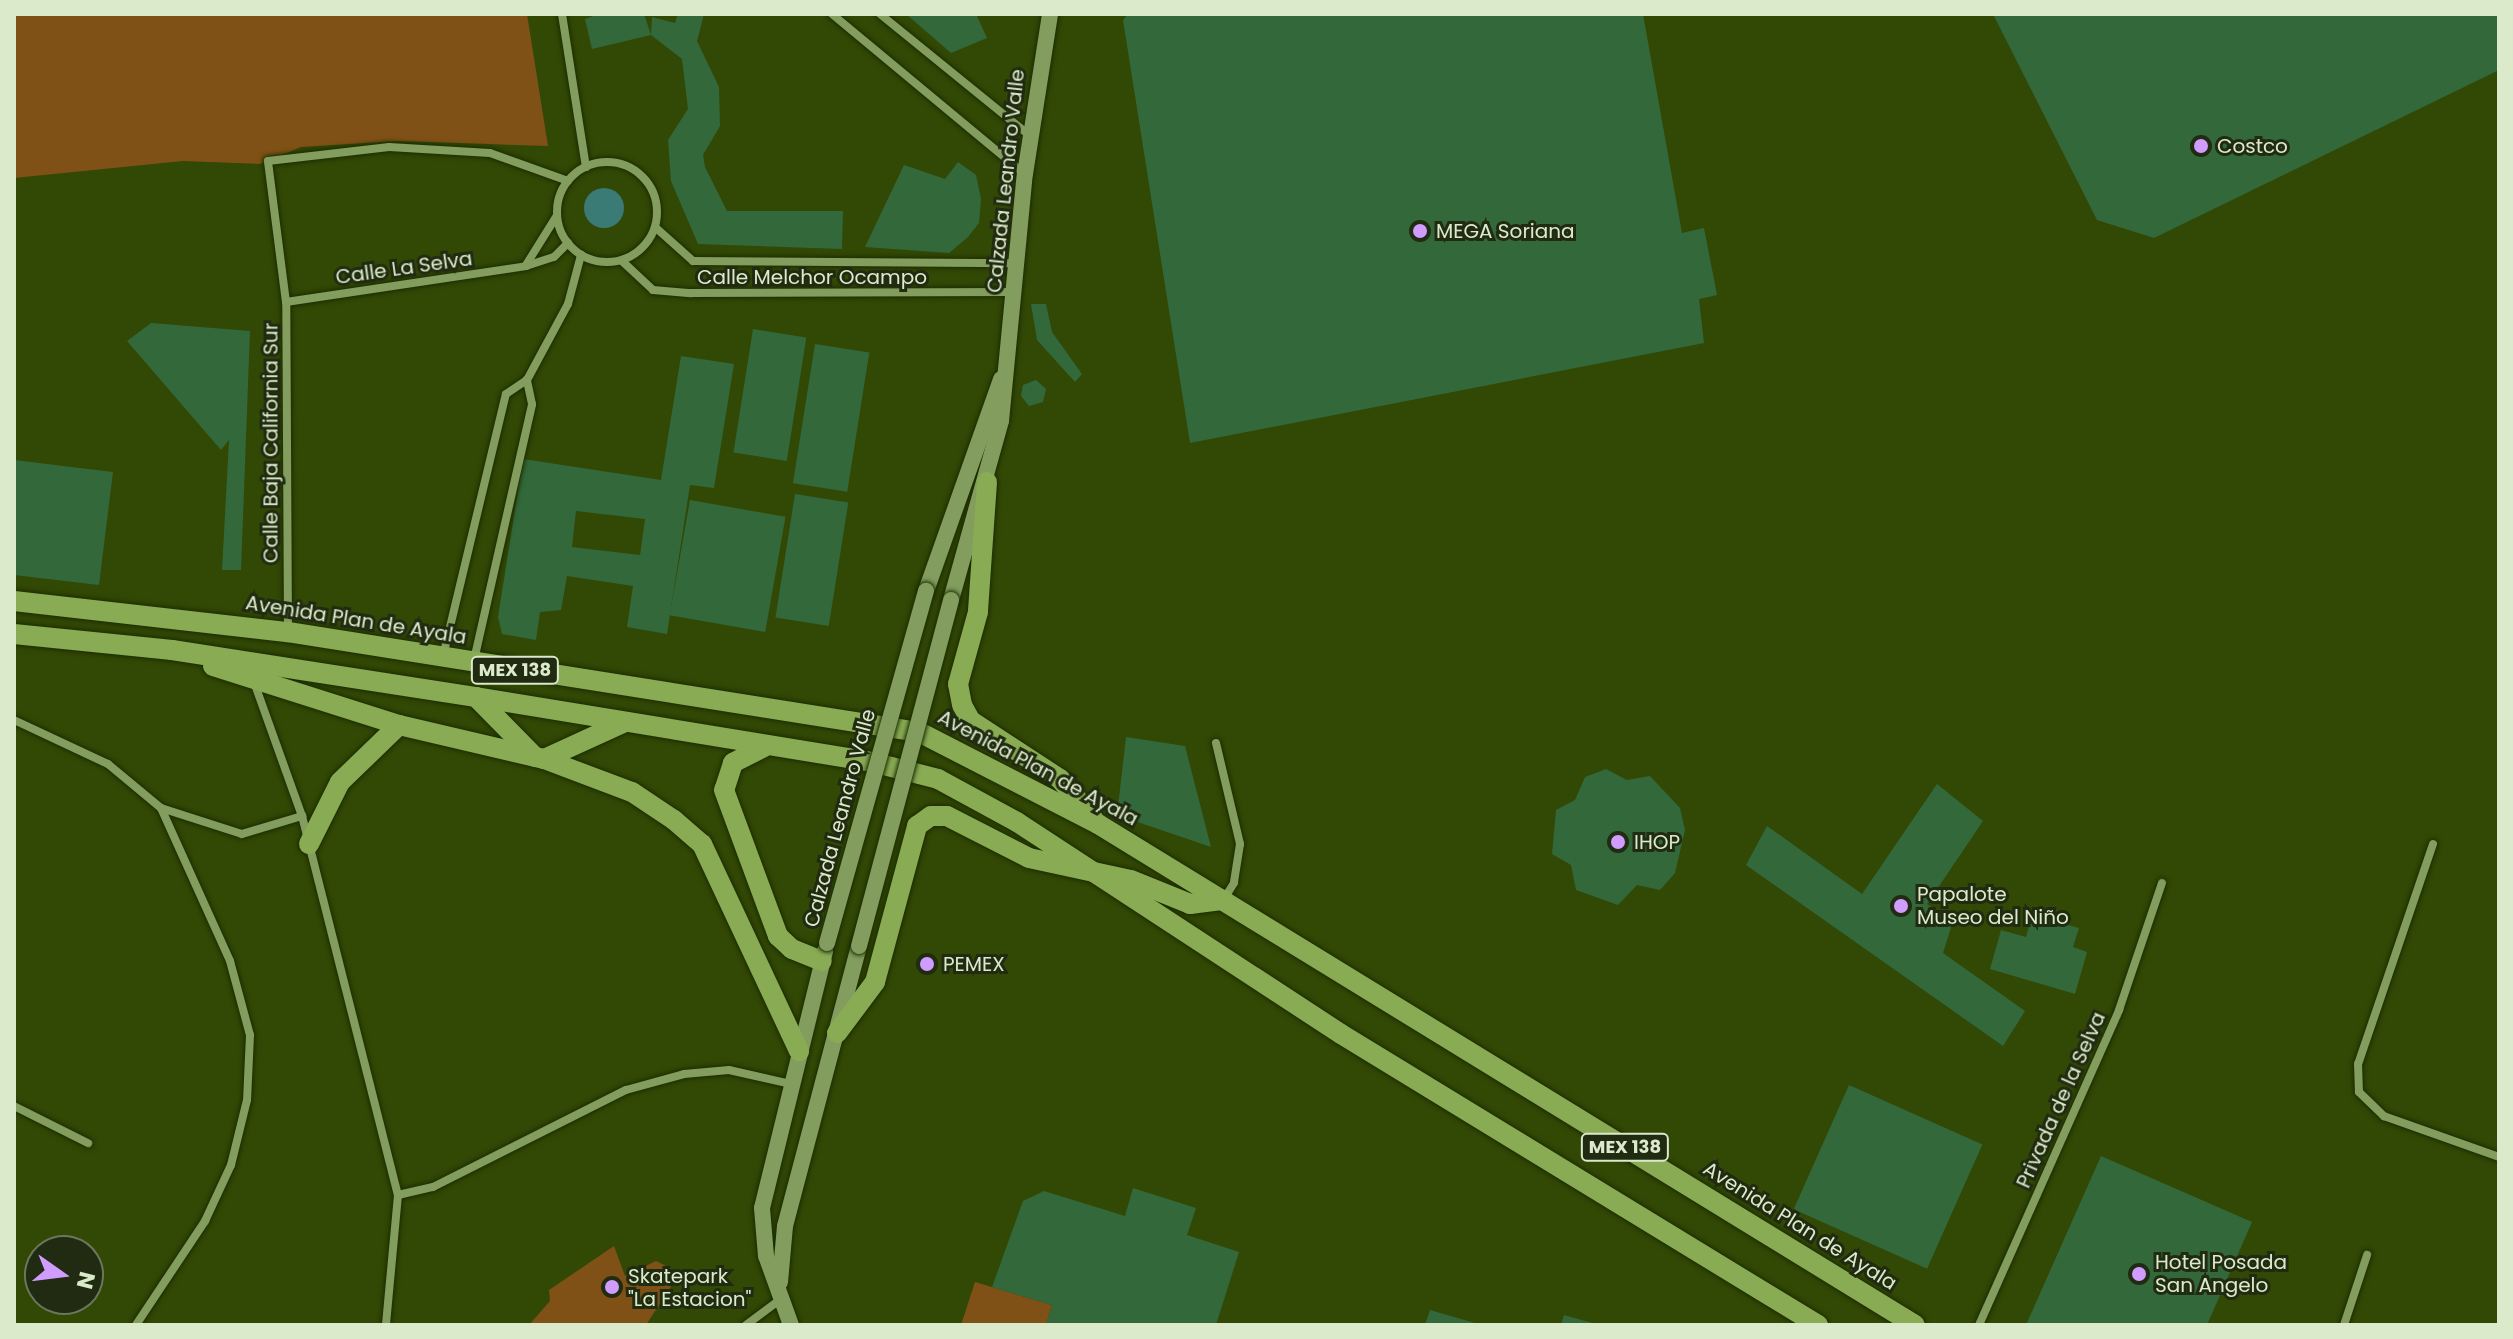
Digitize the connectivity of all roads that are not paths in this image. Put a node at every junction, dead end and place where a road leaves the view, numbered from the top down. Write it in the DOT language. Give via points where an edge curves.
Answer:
graph roads {
  1 [pos="562,14"];
  2 [pos="832,14"];
  3 [pos="880,14"];
  4 [pos="1035,14"];
  5 [pos="1047,22"];
  6 [pos="1030,136"];
  7 [pos="586,167"];
  8 [pos="1025,174"];
  9 [pos="568,181"];
  10 [pos="556,217"];
  11 [pos="655,227"];
  12 [pos="568,243"];
  13 [pos="581,255"];
  14 [pos="622,261"];
  15 [pos="1017,263"];
  16 [pos="526,266"];
  17 [pos="1013,292"];
  18 [pos="286,302"];
  19 [pos="1011,356"];
  20 [pos="527,380"];
  21 [pos="987,482"];
  22 [pos="14,601"];
  23 [pos="288,632"];
  24 [pos="14,634"];
  25 [pos="172,650"];
  26 [pos="443,657"];
  27 [pos="473,663"];
  28 [pos="254,681"];
  29 [pos="476,697"];
  30 [pos="14,720"];
  31 [pos="623,723"];
  32 [pos="399,725"];
  33 [pos="1216,743"];
  34 [pos="766,747"];
  35 [pos="539,758"];
  36 [pos="161,808"];
  37 [pos="302,816"];
  38 [pos="1098,824"];
  39 [pos="309,844"];
  40 [pos="2433,844"];
  41 [pos="1080,869"];
  42 [pos="2162,883"];
  43 [pos="1224,900"];
  44 [pos="825,952"];
  45 [pos="837,1033"];
  46 [pos="799,1051"];
  47 [pos="791,1084"];
  48 [pos="14,1106"];
  49 [pos="88,1143"];
  50 [pos="2499,1157"];
  51 [pos="398,1195"];
  52 [pos="2367,1255"];
  53 [pos="781,1299"];
  54 [pos="136,1325"];
  55 [pos="386,1325"];
  56 [pos="746,1325"];
  57 [pos="791,1325"];
  58 [pos="1818,1325"];
  59 [pos="1915,1325"];
  60 [pos="1979,1325"];
  61 [pos="2344,1325"];
  1 -- 7 [label="street"];
  2 -- 8 [label="street"];
  3 -- 6 [label="street"];
  4 -- 5 [label="street, Calzada Leandro Valle"];
  5 -- 6 [label="street, Calzada Leandro Valle"];
  6 -- 8 [label="street, Calzada Leandro Valle"];
  7 -- 9 [label="street"];
  7 -- 11 [label="street" via="618,163 646,180 654,194"];
  8 -- 15 [label="street, Calzada Leandro Valle"];
  9 -- 10 [label="street"];
  9 -- 18 [label="street, Calle Baja California Sur" via="490,153 389,147 268,161"];
  10 -- 12 [label="street"];
  10 -- 16 [label="street"];
  11 -- 14 [label="street" via="648,241"];
  11 -- 15 [label="street, Calle Melchor Ocampo" via="693,261"];
  12 -- 13 [label="street"];
  12 -- 16 [label="street, Calle La Selva" via="554,257"];
  13 -- 14 [label="street" via="598,262"];
  13 -- 20 [label="street" via="568,304"];
  14 -- 17 [label="street, Calle Melchor Ocampo" via="653,290"];
  15 -- 17 [label="street, Calzada Leandro Valle"];
  16 -- 18 [label="street, Calle La Selva"];
  17 -- 19 [label="street, Calzada Leandro Valle"];
  18 -- 23 [label="street, Calle Baja California Sur"];
  19 -- 21 [label="street, Calzada Leandro Valle"];
  19 -- 44 [label="street, Calzada Leandro Valle, bridge" via="926,591"];
  20 -- 26 [label="street" via="506,394"];
  20 -- 27 [label="street" via="532,404"];
  21 -- 38 [label="main road" via="978,612 958,684 962,705 971,721 1060,779"];
  21 -- 45 [label="street, Calzada Leandro Valle, bridge"];
  22 -- 23 [label="main road, Avenida Plan de Ayala / MEX 138"];
  23 -- 26 [label="main road, Avenida Plan de Ayala / MEX 138"];
  24 -- 25 [label="main road, MEX 138"];
  25 -- 28 [label="main road"];
  25 -- 29 [label="main road, MEX 138"];
  26 -- 27 [label="main road, Avenida Plan de Ayala / MEX 138"];
  27 -- 38 [label="main road, Avenida Plan de Ayala / MEX 138" via="919,732"];
  28 -- 32 [label="main road"];
  28 -- 37 [label="street"];
  29 -- 31 [label="main road, MEX 138"];
  29 -- 35 [label="main road"];
  30 -- 36 [label="street" via="108,764"];
  31 -- 34 [label="main road, MEX 138"];
  31 -- 35 [label="main road"];
  32 -- 35 [label="main road"];
  32 -- 39 [label="main road" via="340,782"];
  33 -- 43 [label="street" via="1240,835 1239,863"];
  34 -- 41 [label="main road, MEX 138" via="905,768 938,779 1017,822"];
  34 -- 44 [label="main road" via="733,763 724,790 778,936 792,949"];
  35 -- 46 [label="main road" via="632,792 702,844"];
  36 -- 37 [label="street" via="242,834"];
  36 -- 54 [label="street" via="230,961 250,1035 247,1100 231,1165 205,1221"];
  37 -- 39 [label="street"];
  38 -- 43 [label="main road, Avenida Plan de Ayala / MEX 138"];
  39 -- 51 [label="street"];
  40 -- 50 [label="street" via="2358,1064 2359,1092 2384,1116"];
  41 -- 43 [label="main road" via="1131,880 1190,904"];
  41 -- 45 [label="main road" via="1029,858 947,816 924,821 917,826 875,982"];
  41 -- 58 [label="main road, MEX 138"];
  42 -- 60 [label="street, Privada de la Selva" via="2119,1010"];
  43 -- 59 [label="main road, Avenida Plan de Ayala / MEX 138"];
  44 -- 46 [label="street, Calzada Leandro Valle"];
  45 -- 53 [label="street, Calzada Leandro Valle" via="785,1226"];
  46 -- 47 [label="street, Calzada Leandro Valle"];
  47 -- 51 [label="street" via="729,1070 641,1086 433,1187"];
  47 -- 53 [label="street, Calzada Leandro Valle" via="762,1208 766,1256"];
  48 -- 49 [label="street"];
  51 -- 55 [label="street"];
  52 -- 61 [label="street"];
  53 -- 56 [label="street"];
  53 -- 57 [label="street"];
}
